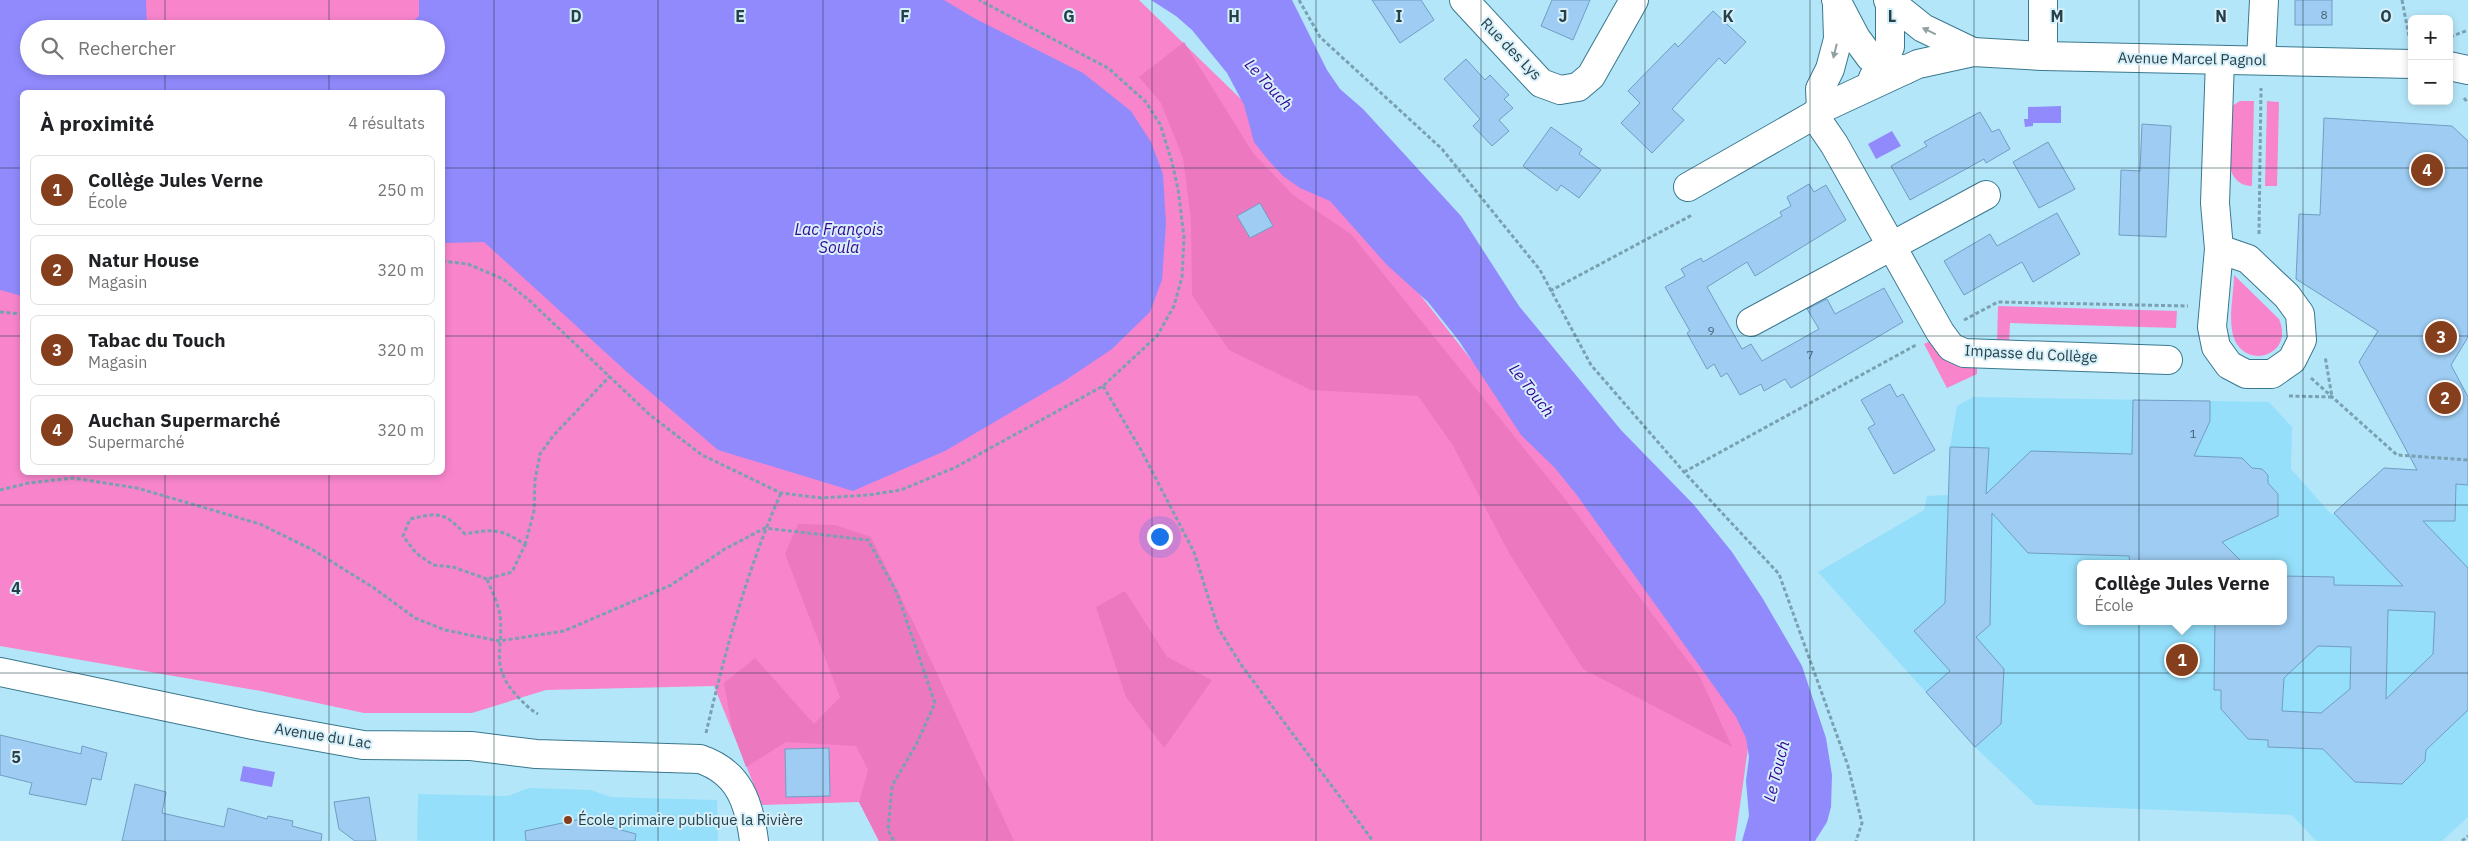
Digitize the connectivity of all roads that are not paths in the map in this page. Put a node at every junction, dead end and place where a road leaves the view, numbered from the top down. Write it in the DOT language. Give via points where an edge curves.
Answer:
graph roads {
  1 [pos="1464,0"];
  2 [pos="1634,0"];
  3 [pos="2043,0"];
  4 [pos="2264,0"];
  5 [pos="1889,1"];
  6 [pos="1837,2"];
  7 [pos="1973,52"];
  8 [pos="2408,54"];
  9 [pos="2043,56"];
  10 [pos="2220,60"];
  11 [pos="2453,67"];
  12 [pos="2468,70"];
  13 [pos="2261,72"];
  14 [pos="1885,73"];
  15 [pos="1817,112"];
  16 [pos="1688,187"];
  17 [pos="1986,195"];
  18 [pos="1891,248"];
  19 [pos="2219,249"];
  20 [pos="1751,322"];
  21 [pos="2168,360"];
  22 [pos="0,672"];
  23 [pos="754,841"];
  1 -- 2 [label="street, Rue des Lys" via="1542,83 1560,90 1578,87 1591,76"];
  3 -- 9 [label="street"];
  4 -- 13 [label="street"];
  7 -- 5 [label="street, Avenue Marcel Pagnol, one-way" via="1923,28"];
  5 -- 14 [label="street" via="1890,47"];
  6 -- 14 [label="street" via="1856,38"];
  6 -- 15 [label="street, one-way" via="1838,39 1830,70 1820,89"];
  7 -- 9 [label="street, Avenue Marcel Pagnol"];
  7 -- 14 [label="street, Avenue Marcel Pagnol"];
  8 -- 13 [label="street, Avenue Marcel Pagnol"];
  9 -- 10 [label="street, Avenue Marcel Pagnol"];
  10 -- 13 [label="street, Avenue Marcel Pagnol"];
  10 -- 19 [label="street" via="2215,203"];
  11 -- 12 [label="street"];
  14 -- 15 [label="street, Avenue Marcel Pagnol"];
  15 -- 16 [label="street, Avenue Marcel Pagnol"];
  15 -- 18 [label="street, Impasse du Collège"];
  17 -- 18 [label="street"];
  18 -- 20 [label="street"];
  18 -- 21 [label="street, Impasse du Collège" via="1940,332 1951,347 1964,353"];
  19 -- 19 [label="street" via="2212,327 2216,347 2229,365 2246,374 2272,374 2292,360 2302,340 2300,314 2287,296 2248,259"];
  22 -- 23 [label="street, Avenue du Lac" via="363,745 471,746 536,754 689,758 710,762 736,783 752,821"];
}
